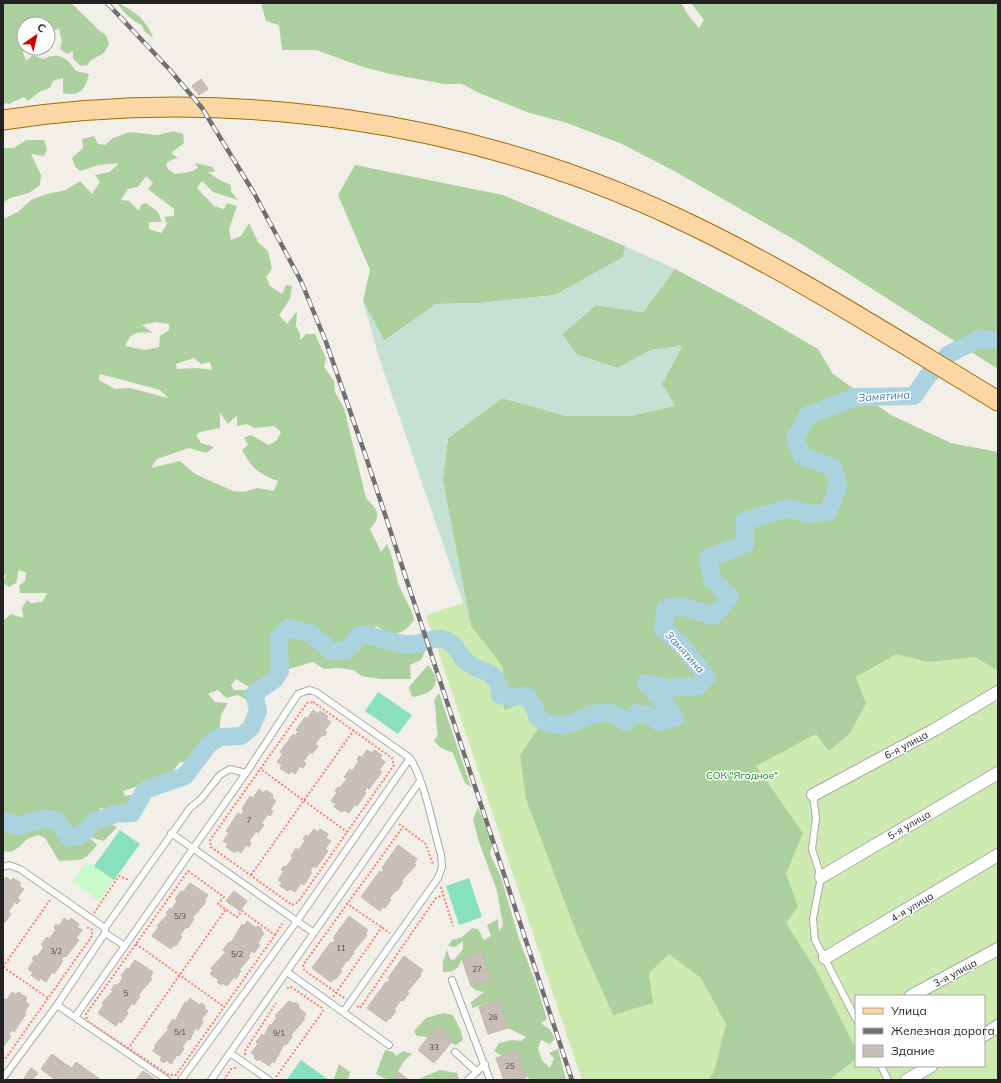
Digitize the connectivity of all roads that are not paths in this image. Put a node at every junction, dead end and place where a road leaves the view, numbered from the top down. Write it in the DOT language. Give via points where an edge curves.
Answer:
graph roads {
  1 [pos="3,120"];
  2 [pos="998,401"];
  3 [pos="998,692"];
  4 [pos="410,758"];
  5 [pos="246,772"];
  6 [pos="998,773"];
  7 [pos="420,781"];
  8 [pos="813,795"];
  9 [pos="172,833"];
  10 [pos="193,848"];
  11 [pos="998,855"];
  12 [pos="3,867"];
  13 [pos="821,877"];
  14 [pos="297,921"];
  15 [pos="105,930"];
  16 [pos="314,933"];
  17 [pos="124,946"];
  18 [pos="998,948"];
  19 [pos="825,958"];
  20 [pos="287,972"];
  21 [pos="452,980"];
  22 [pos="913,995"];
  23 [pos="57,1005"];
  24 [pos="343,1012"];
  25 [pos="75,1017"];
  26 [pos="855,1017"];
  27 [pos="998,1026"];
  28 [pos="985,1034"];
  29 [pos="389,1045"];
  30 [pos="455,1052"];
  31 [pos="230,1053"];
  32 [pos="485,1064"];
  33 [pos="882,1067"];
  34 [pos="929,1067"];
  35 [pos="477,1072"];
  36 [pos="269,1077"];
  37 [pos="3,1078"];
  38 [pos="167,1080"];
  39 [pos="181,1080"];
  40 [pos="211,1080"];
  41 [pos="468,1080"];
  42 [pos="490,1080"];
  43 [pos="888,1080"];
  44 [pos="907,1080"];
  1 -- 2 [label="main road" via="101,110 252,110 336,118 461,142 568,174 677,218 749,253"];
  3 -- 8 [label="street, 6-я улица" via="934,730"];
  4 -- 5 [label="lane" via="316,692 309,690 298,694"];
  4 -- 7 [label="lane"];
  4 -- 14 [label="lane"];
  5 -- 9 [label="lane" via="230,770 220,774"];
  5 -- 10 [label="lane"];
  6 -- 13 [label="street, 5-я улица"];
  7 -- 16 [label="lane"];
  7 -- 24 [label="lane" via="442,867 438,878"];
  8 -- 13 [label="lane" via="816,818 812,849"];
  9 -- 10 [label="lane"];
  9 -- 15 [label="lane"];
  10 -- 14 [label="lane"];
  10 -- 17 [label="lane"];
  11 -- 19 [label="street, 4-я улица"];
  12 -- 15 [label="lane" via="9,865 20,869"];
  13 -- 19 [label="lane" via="813,919 815,940"];
  14 -- 16 [label="lane"];
  14 -- 39 [label="lane"];
  15 -- 17 [label="lane"];
  15 -- 23 [label="lane"];
  16 -- 20 [label="lane"];
  17 -- 25 [label="lane"];
  18 -- 22 [label="street, 3-я улица"];
  19 -- 26 [label="lane"];
  20 -- 24 [label="lane"];
  20 -- 31 [label="lane"];
  21 -- 32 [label="lane"];
  23 -- 25 [label="lane"];
  23 -- 37 [label="lane"];
  24 -- 29 [label="lane"];
  25 -- 38 [label="lane" via="127,1050"];
  27 -- 28 [label="street"];
  30 -- 35 [label="lane"];
  31 -- 36 [label="lane"];
  31 -- 40 [label="lane"];
  32 -- 35 [label="lane"];
  32 -- 42 [label="lane"];
  33 -- 43 [label="lane"];
  34 -- 44 [label="street"];
  35 -- 41 [label="lane"];
}
